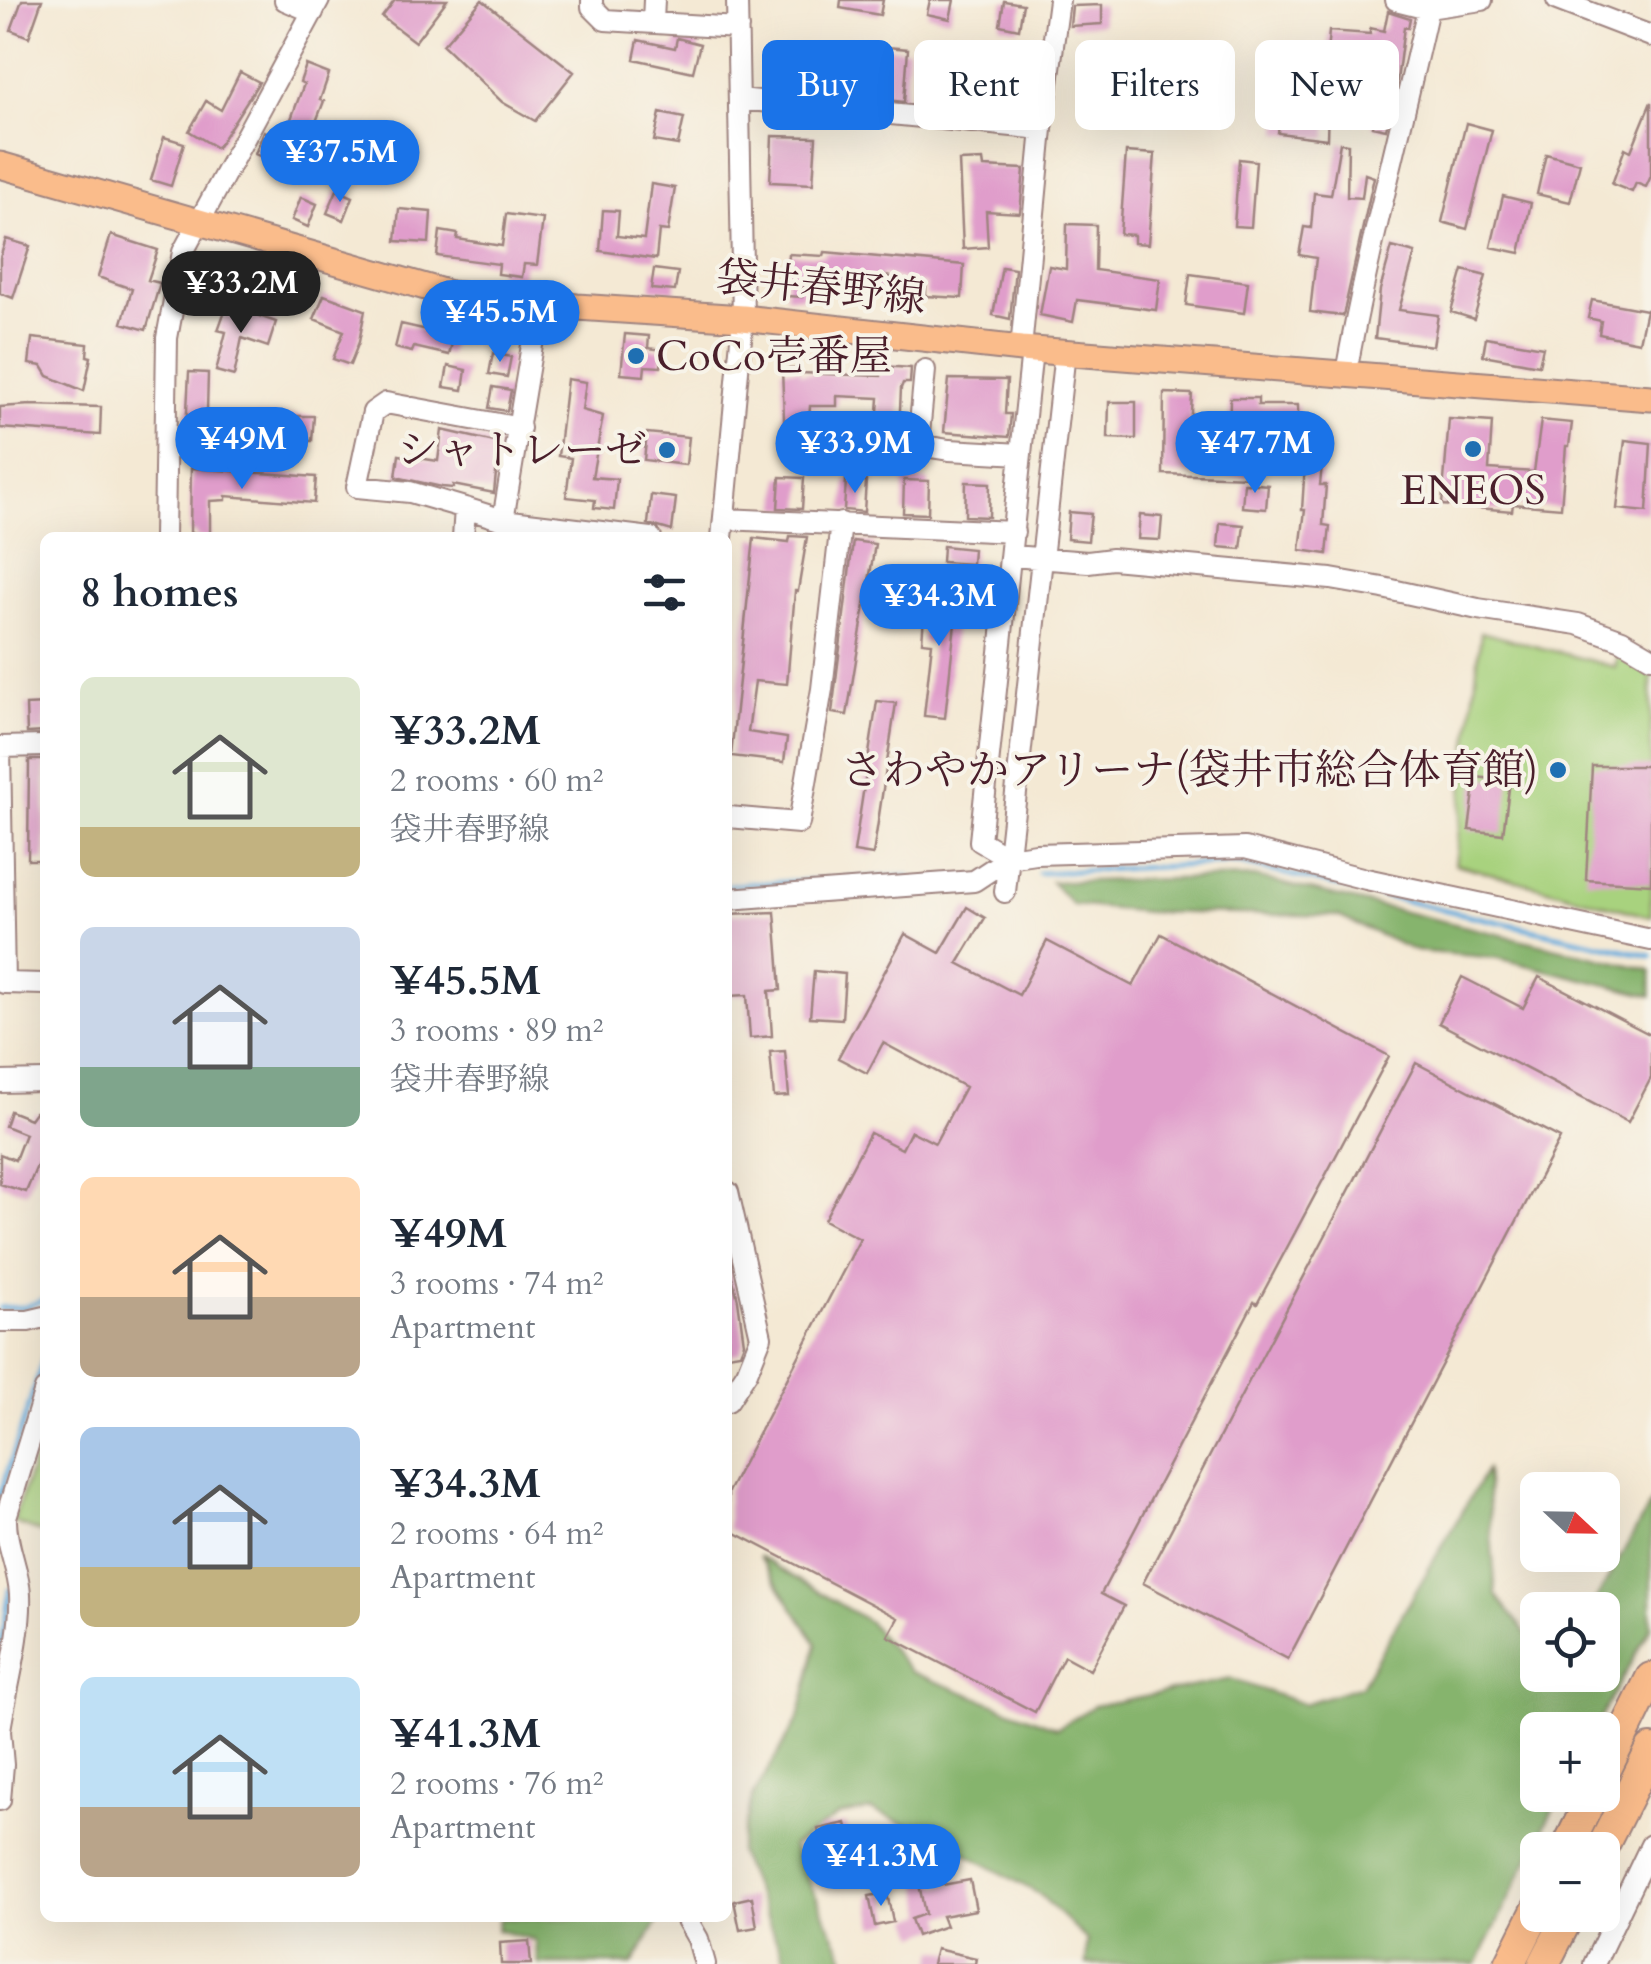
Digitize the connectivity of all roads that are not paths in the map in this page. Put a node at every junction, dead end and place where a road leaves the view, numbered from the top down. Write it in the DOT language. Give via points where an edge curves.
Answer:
graph roads {
  1 [pos="285,0"];
  2 [pos="592,0"];
  3 [pos="737,0"];
  4 [pos="1059,0"];
  5 [pos="1396,0"];
  6 [pos="1482,0"];
  7 [pos="1557,0"];
  8 [pos="316,6"];
  9 [pos="1428,8"];
  10 [pos="653,11"];
  11 [pos="738,28"];
  12 [pos="1651,36"];
  13 [pos="1054,40"];
  14 [pos="739,99"];
  15 [pos="914,116"];
  16 [pos="1042,130"];
  17 [pos="0,165"];
  18 [pos="196,222"];
  19 [pos="539,303"];
  20 [pos="743,318"];
  21 [pos="1026,349"];
  22 [pos="1066,352"];
  23 [pos="925,370"];
  24 [pos="1346,373"];
  25 [pos="1651,398"];
  26 [pos="520,428"];
  27 [pos="1021,454"];
  28 [pos="466,508"];
  29 [pos="503,520"];
  30 [pos="841,524"];
  31 [pos="723,528"];
  32 [pos="164,532"];
  33 [pos="464,532"];
  34 [pos="602,532"];
  35 [pos="1014,532"];
  36 [pos="1012,556"];
  37 [pos="1041,560"];
  38 [pos="1651,657"];
  39 [pos="995,698"];
  40 [pos="1026,701"];
  41 [pos="40,746"];
  42 [pos="732,817"];
  43 [pos="1008,858"];
  44 [pos="1005,892"];
  45 [pos="732,899"];
  46 [pos="1651,940"];
  47 [pos="40,984"];
  48 [pos="40,1081"];
  49 [pos="0,1082"];
  50 [pos="732,1209"];
  51 [pos="40,1318"];
  52 [pos="0,1321"];
  53 [pos="732,1395"];
  54 [pos="40,1406"];
  55 [pos="1651,1678"];
  56 [pos="0,1730"];
  57 [pos="1620,1741"];
  58 [pos="1651,1750"];
  59 [pos="0,1800"];
  60 [pos="1610,1832"];
  61 [pos="1651,1845"];
  62 [pos="688,1922"];
  63 [pos="1526,1932"];
  64 [pos="1560,1932"];
  65 [pos="705,1964"];
  66 [pos="1510,1964"];
  67 [pos="1544,1964"];
  68 [pos="1594,1964"];
  1 -- 8 [label="street"];
  2 -- 10 [label="street" via="605,20"];
  3 -- 11 [label="street"];
  4 -- 13 [label="street"];
  5 -- 9 [label="street"];
  6 -- 9 [label="street"];
  7 -- 12 [label="street"];
  8 -- 18 [label="street"];
  9 -- 24 [label="street"];
  10 -- 11 [label="street"];
  11 -- 14 [label="street"];
  14 -- 15 [label="street"];
  14 -- 20 [label="street"];
  16 -- 21 [label="street"];
  17 -- 18 [label="main road, 袋井春野線"];
  18 -- 19 [label="main road, 袋井春野線" via="450,294"];
  18 -- 32 [label="street" via="183,252 167,338"];
  19 -- 20 [label="main road, 袋井春野線"];
  19 -- 26 [label="street"];
  20 -- 21 [label="main road, 袋井春野線"];
  20 -- 31 [label="street"];
  21 -- 22 [label="main road, 袋井春野線"];
  21 -- 27 [label="street"];
  22 -- 24 [label="main road, 袋井春野線"];
  22 -- 37 [label="street"];
  23 -- 27 [label="street" via="918,445"];
  24 -- 25 [label="main road, 袋井春野線"];
  26 -- 28 [label="street" via="386,403 373,412 357,488 410,492"];
  26 -- 29 [label="street"];
  27 -- 35 [label="street"];
  28 -- 29 [label="street"];
  28 -- 33 [label="street"];
  29 -- 34 [label="street"];
  30 -- 31 [label="street"];
  30 -- 35 [label="street"];
  30 -- 42 [label="street" via="799,822"];
  35 -- 36 [label="street"];
  36 -- 37 [label="street"];
  36 -- 39 [label="street"];
  37 -- 38 [label="street" via="1112,559 1331,579 1578,624"];
  37 -- 40 [label="street"];
  39 -- 40 [label="street"];
  39 -- 43 [label="street" via="980,841"];
  40 -- 43 [label="street"];
  41 -- 47 [label="street" via="0,748 4,983"];
  43 -- 44 [label="street"];
  43 -- 45 [label="street" via="974,881"];
  43 -- 46 [label="street" via="1245,848"];
  48 -- 49 [label="street"];
  50 -- 53 [label="street" via="762,1337"];
  51 -- 52 [label="street"];
  54 -- 56 [label="street" via="6,1518 21,1601"];
  55 -- 57 [label="highway"];
  56 -- 59 [label="street"];
  58 -- 60 [label="highway"];
  61 -- 68 [label="street"];
  62 -- 65 [label="street"];
  63 -- 66 [label="highway"];
  64 -- 67 [label="highway"];
}
